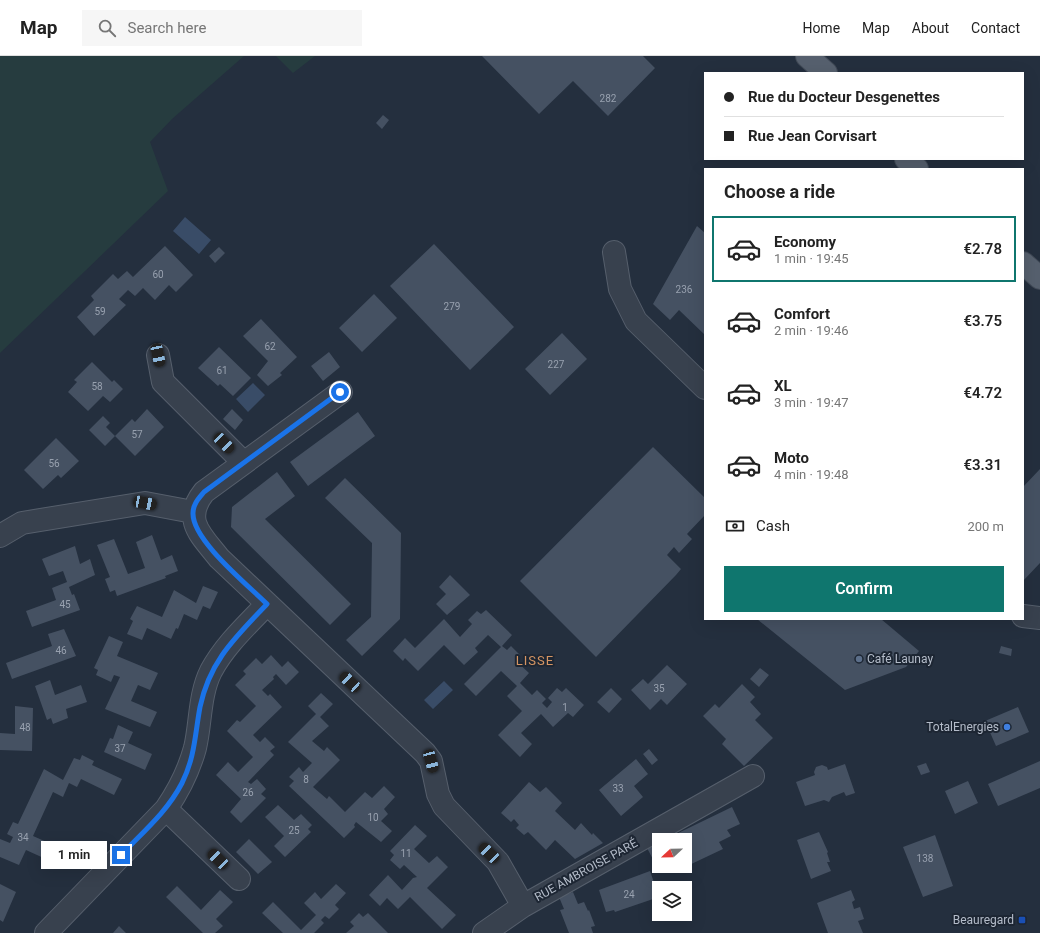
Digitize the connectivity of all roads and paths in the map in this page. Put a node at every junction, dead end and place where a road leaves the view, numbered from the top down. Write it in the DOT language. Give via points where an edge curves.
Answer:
graph roads {
  1 [pos="790,56"];
  2 [pos="807,56"];
  3 [pos="807,72"];
  4 [pos="825,72"];
  5 [pos="907,160"];
  6 [pos="923,160"];
  7 [pos="916,168"];
  8 [pos="933,168"];
  9 [pos="1024,249"];
  10 [pos="614,252"];
  11 [pos="1024,264"];
  12 [pos="1040,264"];
  13 [pos="1040,278"];
  14 [pos="158,355"];
  15 [pos="704,387"];
  16 [pos="340,392"];
  17 [pos="244,463"];
  18 [pos="193,512"];
  19 [pos="0,536"];
  20 [pos="267,604"];
  21 [pos="1024,616"];
  22 [pos="1040,618"];
  23 [pos="753,776"];
  24 [pos="166,809"];
  25 [pos="239,879"];
  26 [pos="523,906"];
  27 [pos="46,933"];
  28 [pos="484,933"];
  1 -- 3 [label="main road"];
  2 -- 4 [label="main road"];
  5 -- 7 [label="main road"];
  6 -- 8 [label="main road"];
  9 -- 12 [label="main road"];
  10 -- 15 [label="street" via="620,289 636,322"];
  11 -- 13 [label="main road"];
  14 -- 17 [label="street" via="163,382"];
  16 -- 17 [label="street"];
  17 -- 18 [label="street" via="204,492 196,502"];
  18 -- 19 [label="street" via="145,503 22,523"];
  18 -- 20 [label="street" via="195,526 215,552"];
  20 -- 24 [label="street" via="226,648 211,672 200,706 190,765"];
  20 -- 26 [label="street" via="425,753 431,761 438,794 444,806 498,862"];
  21 -- 22 [label="street"];
  23 -- 26 [label="street, RUE AMBROISE PARÉ"];
  24 -- 25 [label="street"];
  24 -- 27 [label="street"];
  26 -- 28 [label="street, RUE AMBROISE PARÉ"];
}
